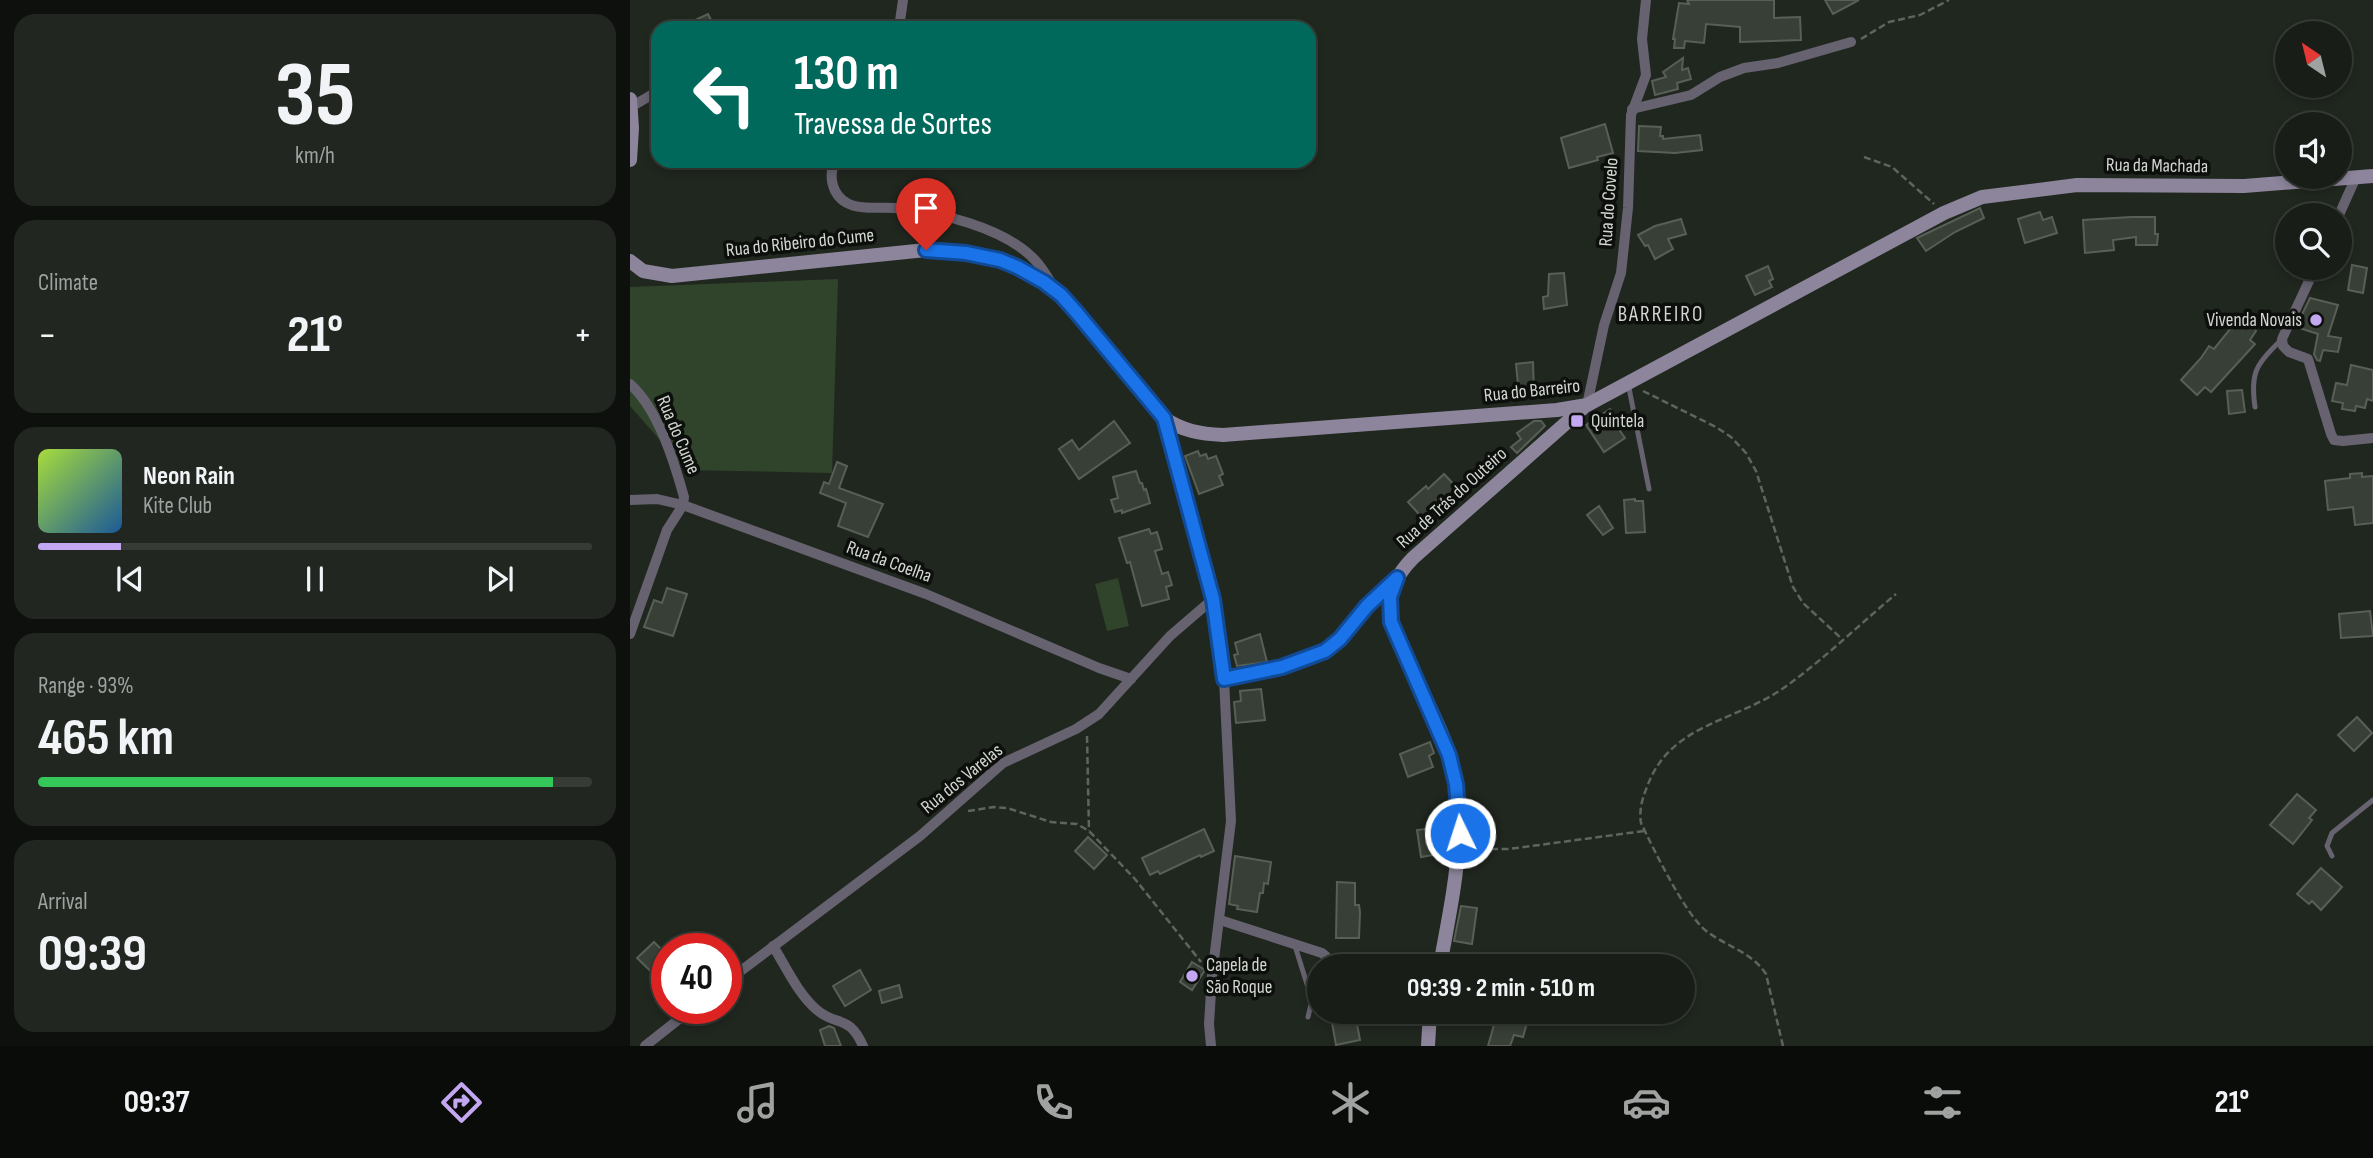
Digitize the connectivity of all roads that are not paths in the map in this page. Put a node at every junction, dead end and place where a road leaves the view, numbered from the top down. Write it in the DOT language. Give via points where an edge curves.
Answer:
graph roads {
  1 [pos="903,0"];
  2 [pos="1646,0"];
  3 [pos="900,21"];
  4 [pos="1851,42"];
  5 [pos="651,95"];
  6 [pos="630,99"];
  7 [pos="631,107"];
  8 [pos="1632,109"];
  9 [pos="630,152"];
  10 [pos="834,168"];
  11 [pos="2373,176"];
  12 [pos="2356,177"];
  13 [pos="2344,203"];
  14 [pos="1944,213"];
  15 [pos="630,261"];
  16 [pos="2309,280"];
  17 [pos="1057,292"];
  18 [pos="2282,339"];
  19 [pos="1628,383"];
  20 [pos="630,384"];
  21 [pos="1587,405"];
  22 [pos="2255,407"];
  23 [pos="1164,418"];
  24 [pos="2373,438"];
  25 [pos="1650,489"];
  26 [pos="630,500"];
  27 [pos="683,505"];
  28 [pos="1397,578"];
  29 [pos="1213,599"];
  30 [pos="630,634"];
  31 [pos="1131,679"];
  32 [pos="1224,679"];
  33 [pos="2373,800"];
  34 [pos="2332,856"];
  35 [pos="1220,920"];
  36 [pos="1295,944"];
  37 [pos="773,946"];
  38 [pos="1323,954"];
  39 [pos="1442,954"];
  40 [pos="742,970"];
  41 [pos="1307,984"];
  42 [pos="673,1024"];
  43 [pos="1429,1024"];
  44 [pos="645,1046"];
  45 [pos="863,1046"];
  46 [pos="1211,1046"];
  47 [pos="1428,1046"];
  1 -- 3 [label="street"];
  2 -- 8 [label="street, Rua do Covelo" via="1642,39 1646,75"];
  4 -- 8 [label="street" via="1744,68 1691,95"];
  5 -- 7 [label="street"];
  6 -- 7 [label="street"];
  7 -- 9 [label="street"];
  8 -- 21 [label="street, Rua do Covelo" via="1621,273 1602,332"];
  10 -- 17 [label="street" via="831,180 845,202 932,213 972,225 1024,251"];
  11 -- 12 [label="street, Rua da Machada"];
  12 -- 13 [label="street"];
  12 -- 14 [label="street, Rua da Machada" via="2244,186 2077,185 1982,197"];
  14 -- 19 [label="street, Rua do Barreiro"];
  15 -- 17 [label="street, Rua do Ribeiro do Cume" via="643,271 672,276 945,250 1000,260"];
  16 -- 18 [label="street"];
  17 -- 23 [label="street, Rua do Ribeiro do Cume"];
  18 -- 22 [label="lane" via="2255,371"];
  18 -- 24 [label="street" via="2286,349 2308,359 2334,440"];
  19 -- 21 [label="street, Rua do Barreiro"];
  19 -- 25 [label="lane"];
  20 -- 27 [label="street, Rua do Cume" via="645,400 662,434"];
  21 -- 23 [label="street, Rua do Barreiro" via="1223,435 1192,432"];
  21 -- 28 [label="street, Rua de Trás do Outeiro" via="1419,553"];
  23 -- 29 [label="street"];
  26 -- 27 [label="street, Rua da Coelha" via="657,499"];
  27 -- 30 [label="street" via="667,530"];
  27 -- 31 [label="street, Rua da Coelha" via="926,594"];
  28 -- 32 [label="street" via="1325,651 1282,667"];
  28 -- 39 [label="street, Rua de Trás do Outeiro" via="1390,597 1391,622 1449,755 1457,791 1460,849"];
  29 -- 31 [label="street, Rua dos Varelas" via="1170,636"];
  29 -- 32 [label="street"];
  31 -- 37 [label="street, Rua dos Varelas" via="1087,722 1003,763 920,836"];
  32 -- 35 [label="street" via="1231,811"];
  33 -- 34 [label="lane" via="2330,836 2327,846"];
  35 -- 36 [label="street"];
  35 -- 46 [label="street" via="1212,976"];
  36 -- 38 [label="street"];
  36 -- 41 [label="lane"];
  37 -- 40 [label="street, Rua dos Varelas"];
  37 -- 45 [label="street" via="812,1005 851,1026"];
  42 -- 44 [label="street"];
  43 -- 47 [label="street"];
}
